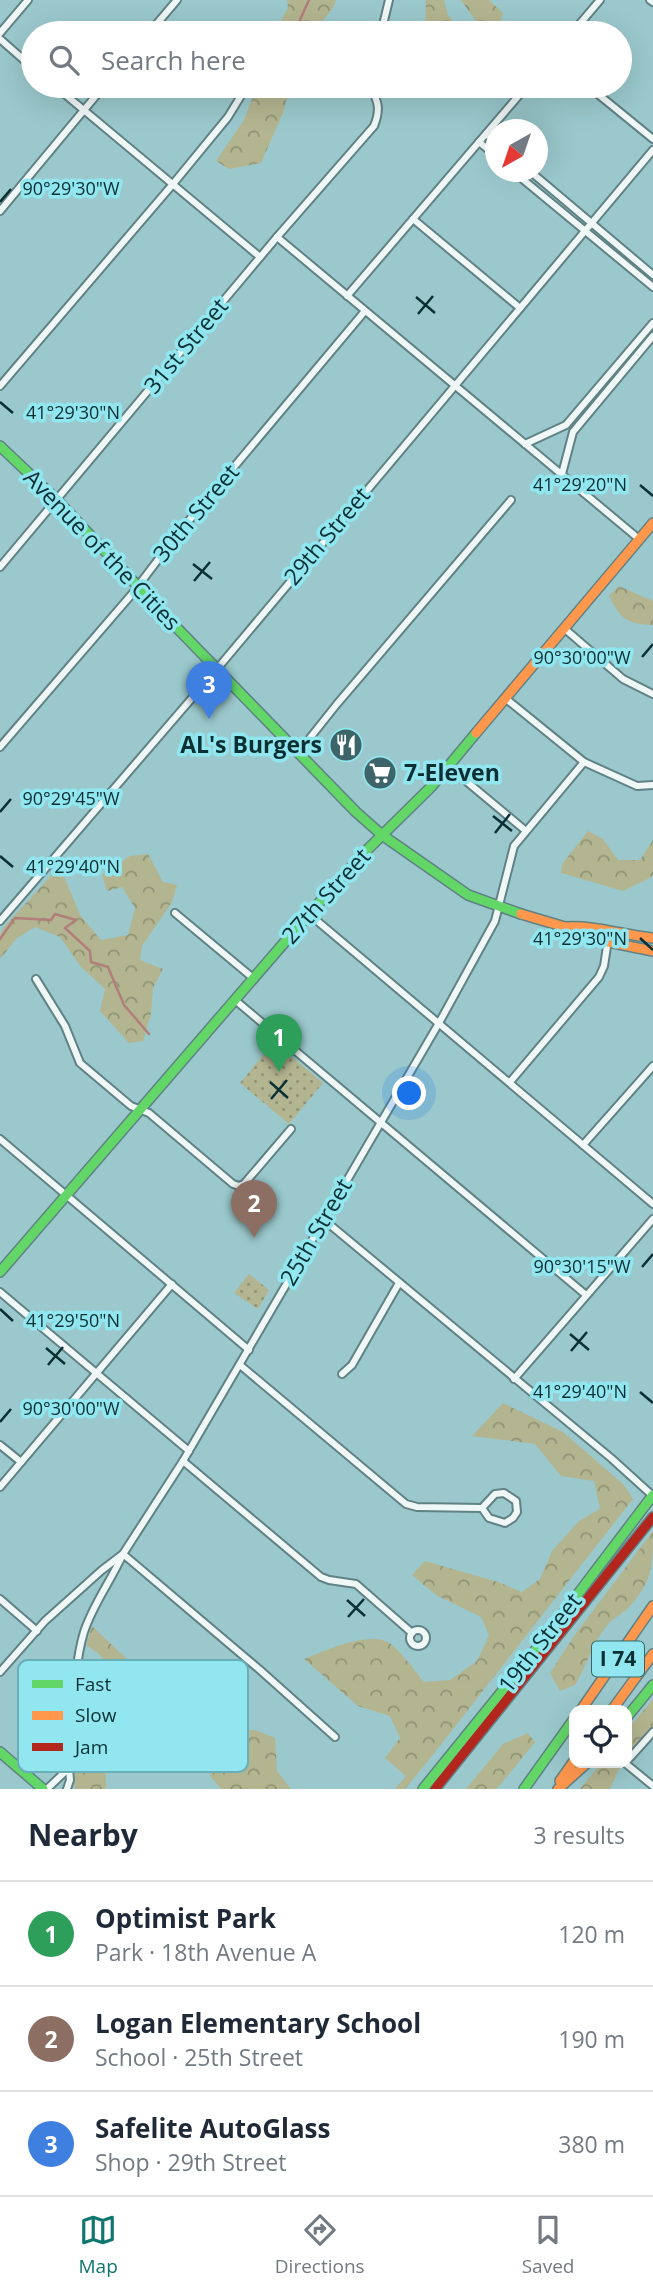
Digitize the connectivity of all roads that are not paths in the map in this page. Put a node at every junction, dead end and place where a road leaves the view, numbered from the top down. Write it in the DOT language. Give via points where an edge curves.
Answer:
graph roads {
  1 [pos="28,0"];
  2 [pos="177,0"];
  3 [pos="389,0"];
  4 [pos="600,0"];
  5 [pos="159,21"];
  6 [pos="384,21"];
  7 [pos="582,21"];
  8 [pos="0,33"];
  9 [pos="0,39"];
  10 [pos="21,57"];
  11 [pos="69,98"];
  12 [pos="94,98"];
  13 [pos="240,98"];
  14 [pos="375,98"];
  15 [pos="517,98"];
  16 [pos="603,98"];
  17 [pos="83,110"];
  18 [pos="499,119"];
  19 [pos="485,135"];
  20 [pos="653,139"];
  21 [pos="479,142"];
  22 [pos="485,147"];
  23 [pos="653,150"];
  24 [pos="526,182"];
  25 [pos="543,182"];
  26 [pos="173,184"];
  27 [pos="0,211"];
  28 [pos="413,219"];
  29 [pos="592,223"];
  30 [pos="585,231"];
  31 [pos="277,237"];
  32 [pos="260,257"];
  33 [pos="653,275"];
  34 [pos="653,287"];
  35 [pos="347,296"];
  36 [pos="520,308"];
  37 [pos="365,311"];
  38 [pos="653,323"];
  39 [pos="653,336"];
  40 [pos="0,386"];
  41 [pos="454,386"];
  42 [pos="525,444"];
  43 [pos="0,446"];
  44 [pos="562,474"];
  45 [pos="57,500"];
  46 [pos="510,500"];
  47 [pos="653,523"];
  48 [pos="639,539"];
  49 [pos="0,567"];
  50 [pos="138,586"];
  51 [pos="565,629"];
  52 [pos="217,669"];
  53 [pos="653,694"];
  54 [pos="505,698"];
  55 [pos="0,747"];
  56 [pos="298,753"];
  57 [pos="584,762"];
  58 [pos="448,766"];
  59 [pos="651,786"];
  60 [pos="526,831"];
  61 [pos="382,835"];
  62 [pos="500,908"];
  63 [pos="175,913"];
  64 [pos="309,914"];
  65 [pos="0,920"];
  66 [pos="608,937"];
  67 [pos="653,937"];
  68 [pos="652,949"];
  69 [pos="253,978"];
  70 [pos="36,979"];
  71 [pos="235,1000"];
  72 [pos="439,1023"];
  73 [pos="653,1066"];
  74 [pos="510,1082"];
  75 [pos="141,1110"];
  76 [pos="380,1121"];
  77 [pos="291,1129"];
  78 [pos="0,1139"];
  79 [pos="583,1146"];
  80 [pos="66,1195"];
  81 [pos="653,1204"];
  82 [pos="324,1219"];
  83 [pos="653,1219"];
  84 [pos="0,1272"];
  85 [pos="399,1283"];
  86 [pos="172,1284"];
  87 [pos="0,1292"];
  88 [pos="586,1295"];
  89 [pos="249,1350"];
  90 [pos="240,1365"];
  91 [pos="96,1374"];
  92 [pos="342,1374"];
  93 [pos="514,1379"];
  94 [pos="0,1445"];
  95 [pos="189,1451"];
  96 [pos="183,1461"];
  97 [pos="21,1462"];
  98 [pos="0,1487"];
  99 [pos="653,1495"];
  100 [pos="482,1508"];
  101 [pos="653,1517"];
  102 [pos="123,1554"];
  103 [pos="0,1599"];
  104 [pos="653,1606"];
  105 [pos="37,1631"];
  106 [pos="412,1633"];
  107 [pos="653,1654"];
  108 [pos="78,1660"];
  109 [pos="0,1672"];
  110 [pos="653,1685"];
  111 [pos="584,1705"];
  112 [pos="615,1705"];
  113 [pos="632,1711"];
  114 [pos="569,1726"];
  115 [pos="653,1732"];
  116 [pos="335,1737"];
  117 [pos="0,1752"];
  118 [pos="632,1755"];
  119 [pos="18,1767"];
  120 [pos="632,1767"];
  121 [pos="570,1768"];
  122 [pos="581,1768"];
  123 [pos="24,1772"];
  124 [pos="64,1772"];
  125 [pos="69,1772"];
  126 [pos="653,1786"];
  127 [pos="45,1789"];
  128 [pos="67,1789"];
  129 [pos="423,1789"];
  130 [pos="435,1789"];
  131 [pos="524,1789"];
  132 [pos="556,1789"];
  1 -- 8 [label="street"];
  2 -- 5 [label="street"];
  3 -- 6 [label="street"];
  4 -- 7 [label="street"];
  9 -- 10 [label="street"];
  11 -- 17 [label="street"];
  12 -- 17 [label="street"];
  13 -- 26 [label="street"];
  14 -- 31 [label="street, 31st Street" via="379,114 374,126"];
  15 -- 18 [label="street"];
  16 -- 20 [label="street"];
  17 -- 26 [label="street"];
  17 -- 27 [label="street"];
  19 -- 21 [label="street"];
  21 -- 22 [label="street"];
  21 -- 28 [label="street"];
  23 -- 29 [label="street, 29th Street"];
  24 -- 30 [label="street"];
  25 -- 29 [label="street"];
  26 -- 32 [label="street"];
  26 -- 40 [label="street"];
  28 -- 35 [label="street"];
  28 -- 36 [label="street"];
  29 -- 30 [label="street, 29th Street"];
  29 -- 33 [label="street"];
  30 -- 34 [label="street"];
  30 -- 36 [label="street, 29th Street"];
  31 -- 32 [label="street, 31st Street"];
  31 -- 35 [label="street"];
  32 -- 45 [label="street, 31st Street"];
  35 -- 37 [label="street"];
  36 -- 41 [label="street, 29th Street"];
  37 -- 41 [label="street"];
  37 -- 50 [label="street, 30th Street"];
  38 -- 42 [label="street" via="566,425"];
  39 -- 44 [label="street" via="573,432"];
  41 -- 42 [label="street"];
  41 -- 52 [label="street, 29th Street"];
  42 -- 44 [label="street"];
  43 -- 45 [label="main road, Avenue of the Cities"];
  44 -- 48 [label="street"];
  45 -- 49 [label="street, 31st Street"];
  45 -- 50 [label="main road, Avenue of the Cities"];
  46 -- 56 [label="street"];
  47 -- 48 [label="main road, 27th Street"];
  48 -- 51 [label="main road, 27th Street"];
  50 -- 52 [label="main road, Avenue of the Cities"];
  50 -- 55 [label="street, 30th Street"];
  51 -- 53 [label="street" via="623,679"];
  51 -- 54 [label="main road, 27th Street"];
  52 -- 56 [label="main road, Avenue of the Cities"];
  52 -- 65 [label="street, 29th Street"];
  54 -- 57 [label="street"];
  54 -- 58 [label="main road, 27th Street"];
  56 -- 61 [label="main road, Avenue of the Cities"];
  57 -- 59 [label="street" via="637,786"];
  57 -- 60 [label="street, 25th Street"];
  58 -- 60 [label="street"];
  58 -- 61 [label="main road, 27th Street"];
  60 -- 62 [label="street, 25th Street" via="511,852"];
  61 -- 62 [label="main road, Avenue of the Cities" via="453,887"];
  61 -- 64 [label="main road, 27th Street"];
  62 -- 66 [label="main road, Avenue of the Cities" via="565,927 582,926"];
  62 -- 72 [label="street, 25th Street"];
  63 -- 69 [label="street"];
  64 -- 69 [label="main road, 27th Street"];
  64 -- 72 [label="street"];
  66 -- 67 [label="main road, Avenue of the Cities"];
  66 -- 68 [label="main road, Avenue of the Cities"];
  66 -- 74 [label="street" via="599,977"];
  69 -- 71 [label="main road, 27th Street"];
  70 -- 75 [label="street" via="65,1026 80,1063"];
  71 -- 75 [label="main road, 27th Street"];
  71 -- 76 [label="street"];
  72 -- 74 [label="street"];
  72 -- 76 [label="street, 25th Street"];
  73 -- 79 [label="street"];
  74 -- 79 [label="street"];
  75 -- 77 [label="street" via="239,1186"];
  75 -- 80 [label="main road, 27th Street"];
  76 -- 82 [label="street, 25th Street"];
  76 -- 88 [label="street"];
  78 -- 80 [label="street"];
  79 -- 81 [label="street"];
  80 -- 84 [label="main road, 27th Street"];
  80 -- 86 [label="street"];
  82 -- 85 [label="street"];
  82 -- 89 [label="street, 25th Street"];
  83 -- 88 [label="street"];
  85 -- 92 [label="street" via="352,1365"];
  85 -- 93 [label="street"];
  86 -- 89 [label="street"];
  86 -- 91 [label="street"];
  87 -- 91 [label="street"];
  88 -- 93 [label="street"];
  89 -- 90 [label="street, 25th Street"];
  90 -- 95 [label="street, 25th Street"];
  90 -- 100 [label="street" via="406,1504"];
  91 -- 95 [label="street"];
  91 -- 97 [label="street"];
  93 -- 99 [label="street"];
  94 -- 97 [label="street"];
  95 -- 96 [label="street, 25th Street"];
  96 -- 102 [label="street, 25th Street"];
  96 -- 106 [label="street" via="321,1577 356,1584"];
  97 -- 98 [label="street"];
  99 -- 129 [label="main road, 19th Street"];
  100 -- 100 [label="street" via="500,1523 517,1512 516,1500 504,1493 495,1494"];
  101 -- 130 [label="main road, 19th Street"];
  102 -- 105 [label="street, 25th Street"];
  102 -- 108 [label="street" via="92,1611"];
  102 -- 116 [label="street"];
  103 -- 105 [label="street"];
  104 -- 111 [label="main road, I 74"];
  105 -- 109 [label="street, 25th Street"];
  107 -- 112 [label="main road, I 74"];
  110 -- 113 [label="main road"];
  114 -- 131 [label="main road"];
  115 -- 118 [label="street"];
  117 -- 119 [label="main road"];
  120 -- 126 [label="street"];
  121 -- 132 [label="main road"];
  122 -- 132 [label="main road"];
  123 -- 127 [label="main road"];
  124 -- 127 [label="street"];
  125 -- 128 [label="street"];
}
